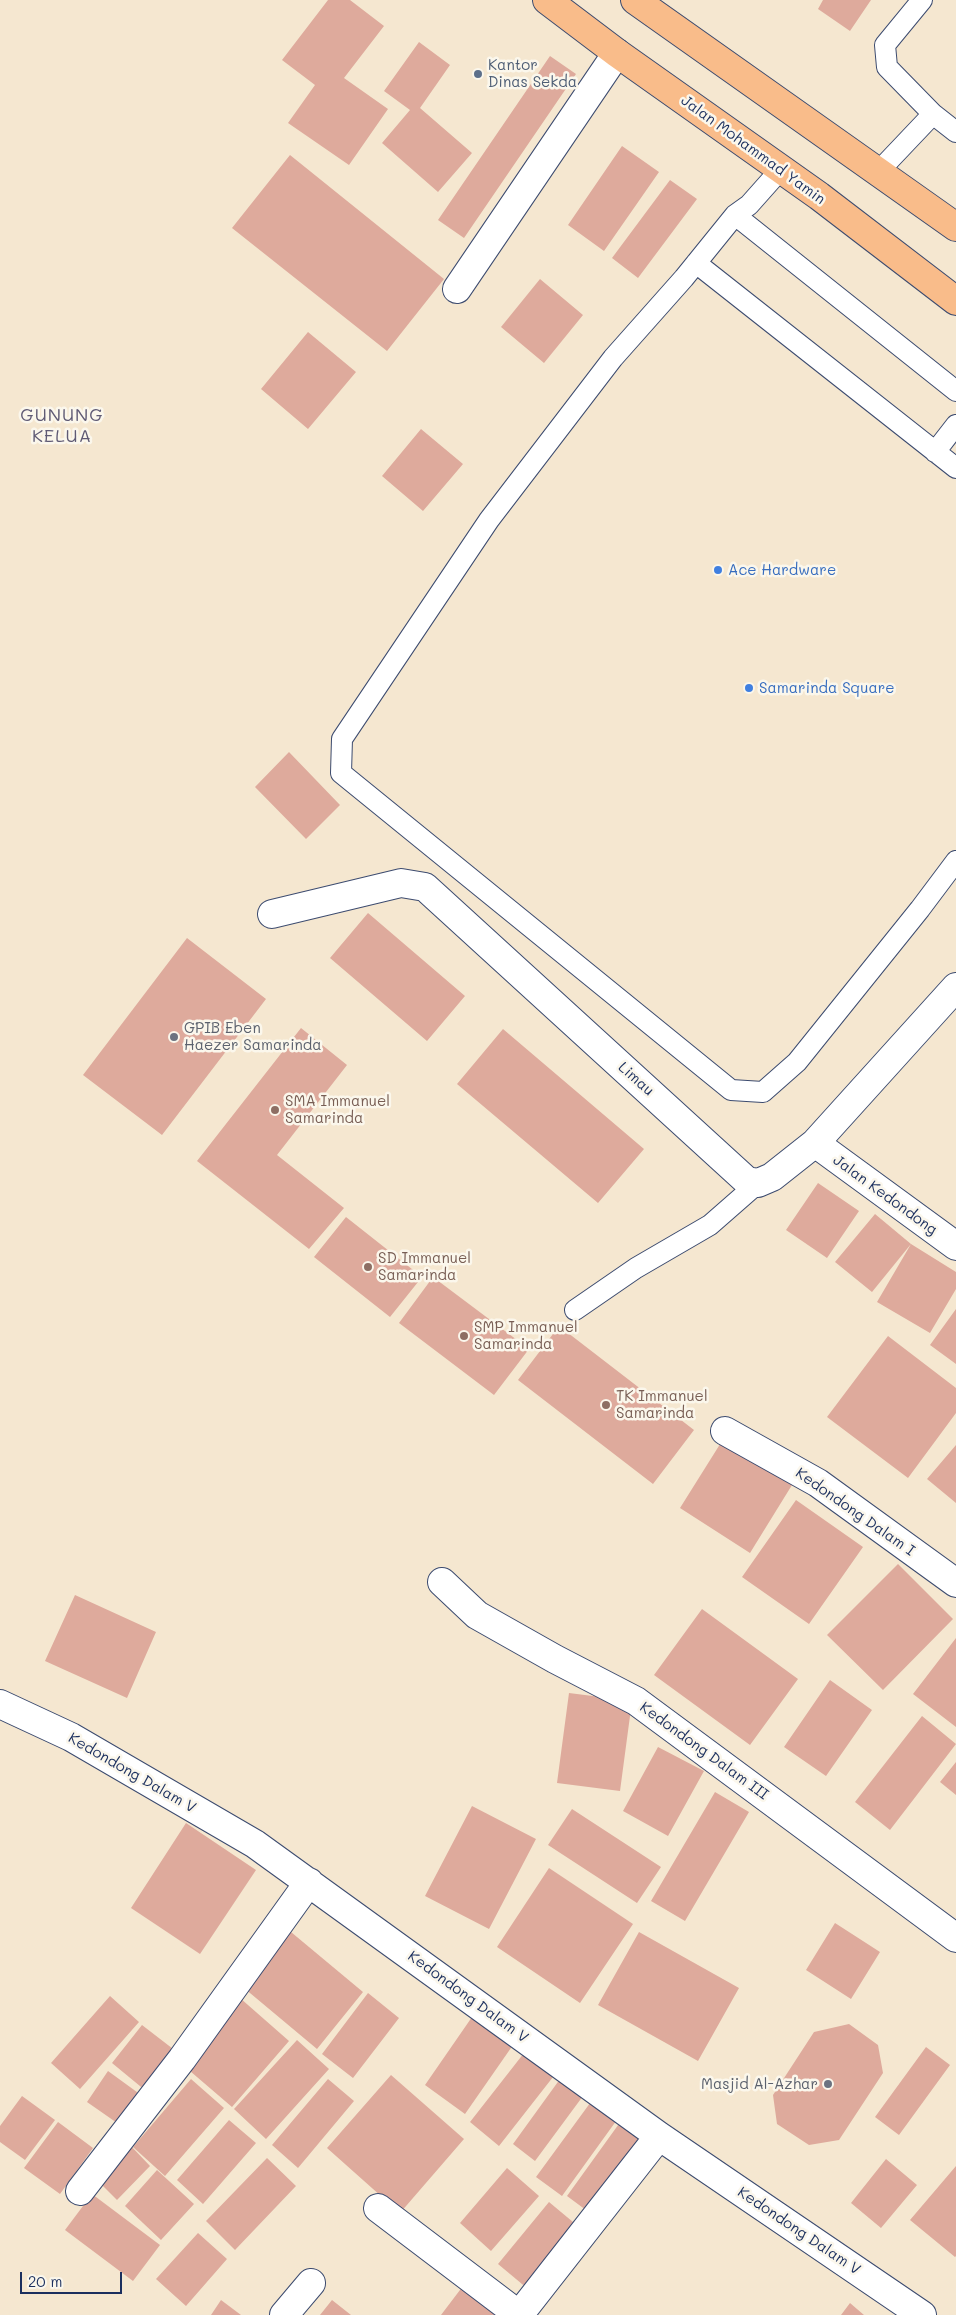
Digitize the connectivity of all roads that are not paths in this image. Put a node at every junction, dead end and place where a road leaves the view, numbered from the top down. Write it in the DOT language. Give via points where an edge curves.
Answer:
graph roads {
  1 [pos="547,0"];
  2 [pos="635,0"];
  3 [pos="922,0"];
  4 [pos="617,53"];
  5 [pos="933,114"];
  6 [pos="956,132"];
  7 [pos="781,169"];
  8 [pos="878,172"];
  9 [pos="735,215"];
  10 [pos="956,228"];
  11 [pos="696,263"];
  12 [pos="457,289"];
  13 [pos="956,301"];
  14 [pos="956,391"];
  15 [pos="956,425"];
  16 [pos="935,452"];
  17 [pos="956,468"];
  18 [pos="956,861"];
  19 [pos="272,914"];
  20 [pos="956,987"];
  21 [pos="814,1143"];
  22 [pos="758,1183"];
  23 [pos="956,1246"];
  24 [pos="575,1310"];
  25 [pos="725,1431"];
  26 [pos="442,1582"];
  27 [pos="956,1583"];
  28 [pos="0,1704"];
  29 [pos="309,1882"];
  30 [pos="956,1938"];
  31 [pos="659,2136"];
  32 [pos="80,2191"];
  33 [pos="378,2208"];
  34 [pos="311,2283"];
  35 [pos="284,2315"];
  36 [pos="519,2315"];
  37 [pos="922,2315"];
  1 -- 4 [label="main road, Jalan Mohammad Yamin"];
  2 -- 8 [label="main road"];
  3 -- 5 [label="lane" via="885,45 887,66"];
  4 -- 7 [label="main road, Jalan Mohammad Yamin"];
  4 -- 12 [label="street"];
  5 -- 6 [label="lane"];
  5 -- 8 [label="lane"];
  7 -- 9 [label="lane" via="749,205"];
  7 -- 13 [label="main road, Jalan Mohammad Yamin"];
  8 -- 10 [label="main road"];
  9 -- 11 [label="lane"];
  9 -- 14 [label="lane"];
  11 -- 16 [label="lane"];
  11 -- 18 [label="lane" via="613,358 489,520 342,739 341,773 730,1090 763,1092 797,1062"];
  15 -- 16 [label="lane"];
  16 -- 17 [label="lane"];
  19 -- 22 [label="street, Limau" via="401,883 425,887 747,1180"];
  20 -- 21 [label="street"];
  21 -- 22 [label="street" via="772,1177"];
  21 -- 23 [label="street, Jalan Kedondong"];
  22 -- 24 [label="lane" via="710,1225 636,1268"];
  25 -- 27 [label="street, Kedondong Dalam I" via="818,1483"];
  26 -- 30 [label="street, Kedondong Dalam III" via="477,1615 636,1701"];
  28 -- 29 [label="street, Kedondong Dalam V" via="71,1737 255,1844"];
  29 -- 31 [label="street, Kedondong Dalam V"];
  29 -- 32 [label="street" via="182,2059"];
  31 -- 36 [label="street"];
  31 -- 37 [label="street, Kedondong Dalam V"];
  33 -- 36 [label="street"];
  34 -- 35 [label="street"];
}
